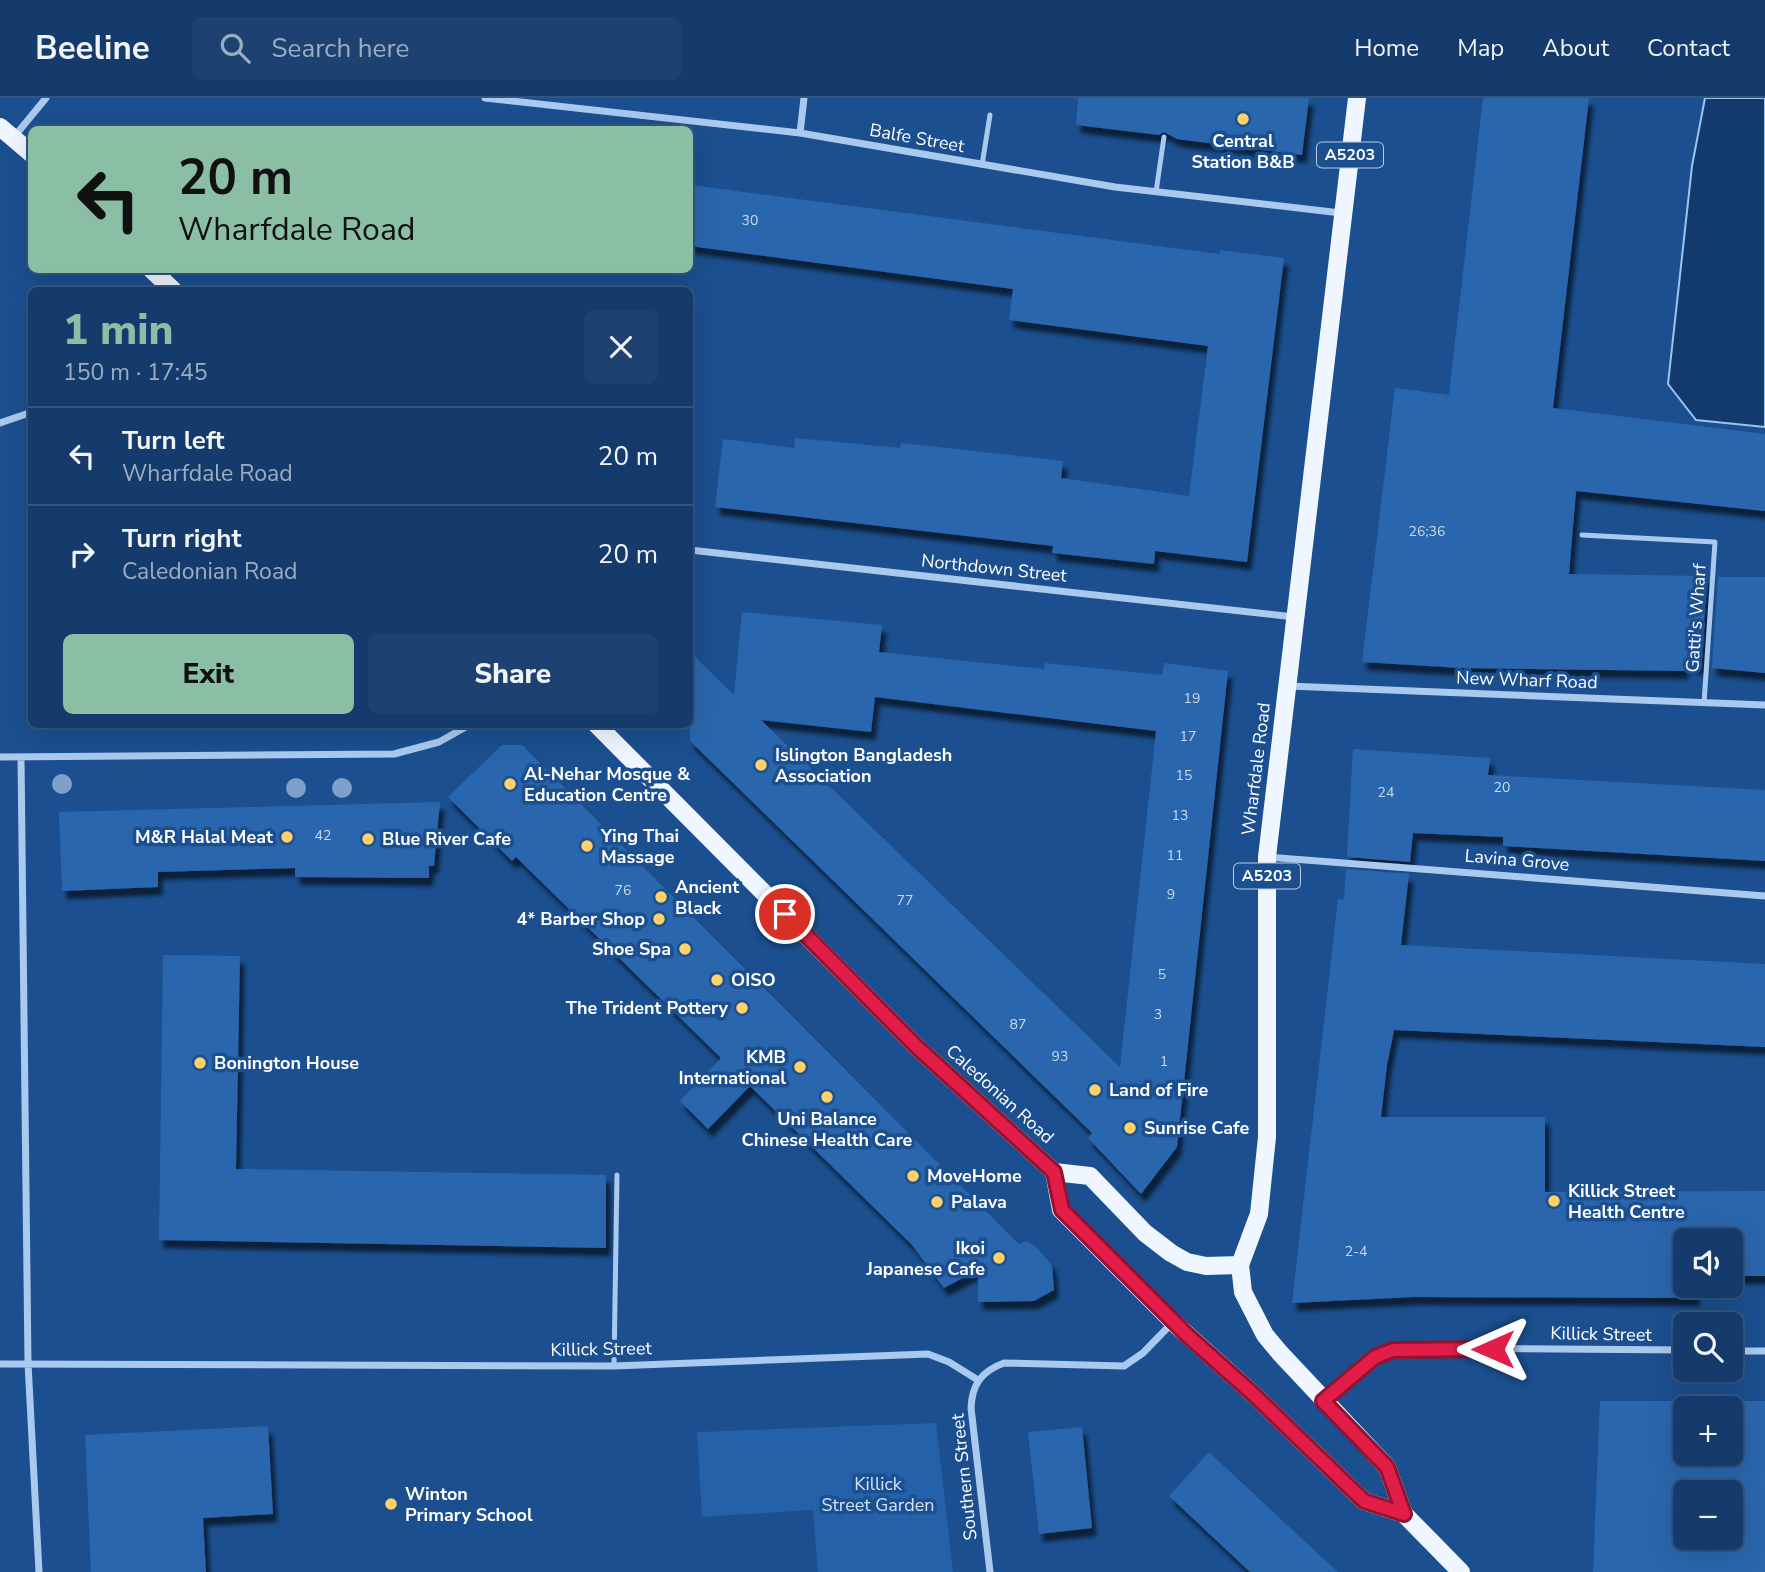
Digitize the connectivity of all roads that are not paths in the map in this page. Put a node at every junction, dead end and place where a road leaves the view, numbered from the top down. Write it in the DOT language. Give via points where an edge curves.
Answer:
graph roads {
  1 [pos="46,98"];
  2 [pos="485,98"];
  3 [pos="803,98"];
  4 [pos="1357,98"];
  5 [pos="990,115"];
  6 [pos="7,132"];
  7 [pos="800,134"];
  8 [pos="1164,137"];
  9 [pos="28,150"];
  10 [pos="982,165"];
  11 [pos="1156,192"];
  12 [pos="1343,213"];
  13 [pos="155,273"];
  14 [pos="170,287"];
  15 [pos="28,413"];
  16 [pos="0,423"];
  17 [pos="1582,535"];
  18 [pos="693,550"];
  19 [pos="1295,617"];
  20 [pos="1287,685"];
  21 [pos="1704,703"];
  22 [pos="1765,705"];
  23 [pos="464,728"];
  24 [pos="600,728"];
  25 [pos="0,757"];
  26 [pos="21,757"];
  27 [pos="1267,856"];
  28 [pos="1765,896"];
  29 [pos="1054,1172"];
  30 [pos="617,1175"];
  31 [pos="1240,1265"];
  32 [pos="1173,1322"];
  33 [pos="1673,1350"];
  34 [pos="1743,1351"];
  35 [pos="1765,1351"];
  36 [pos="28,1363"];
  37 [pos="0,1364"];
  38 [pos="614,1366"];
  39 [pos="978,1380"];
  40 [pos="1323,1401"];
  41 [pos="1404,1514"];
  42 [pos="39,1572"];
  43 [pos="990,1572"];
  44 [pos="1461,1572"];
  1 -- 6 [label="street"];
  2 -- 7 [label="street, Balfe Street"];
  3 -- 7 [label="street"];
  4 -- 12 [label="main road, Wharfdale Road / A5203"];
  5 -- 10 [label="lane"];
  6 -- 9 [label="main road"];
  7 -- 10 [label="street, Balfe Street"];
  8 -- 11 [label="lane"];
  10 -- 11 [label="street, Balfe Street"];
  11 -- 12 [label="street, Balfe Street"];
  12 -- 19 [label="main road, Wharfdale Road / A5203"];
  13 -- 14 [label="main road"];
  15 -- 16 [label="street"];
  17 -- 21 [label="lane, Gatti's Wharf" via="1715,542"];
  18 -- 19 [label="street, Northdown Street"];
  19 -- 20 [label="main road, Wharfdale Road / A5203"];
  20 -- 21 [label="street, New Wharf Road"];
  20 -- 27 [label="main road, Wharfdale Road / A5203"];
  21 -- 22 [label="street, New Wharf Road"];
  23 -- 26 [label="street" via="439,742 394,754"];
  24 -- 29 [label="main road, Caledonian Road" via="917,1047"];
  25 -- 26 [label="street"];
  26 -- 36 [label="street"];
  27 -- 28 [label="street, Lavina Grove"];
  27 -- 31 [label="main road, Wharfdale Road / A5203" via="1265,1177 1259,1214"];
  29 -- 31 [label="main road" via="1090,1176 1145,1233 1187,1262"];
  29 -- 32 [label="main road, Caledonian Road" via="1062,1210"];
  30 -- 38 [label="lane"];
  31 -- 40 [label="main road" via="1243,1292 1265,1335"];
  32 -- 39 [label="street" via="1124,1366 1004,1363 989,1368"];
  32 -- 41 [label="main road, Caledonian Road" via="1364,1501"];
  33 -- 40 [label="street, Killick Street" via="1393,1350 1375,1357"];
  34 -- 35 [label="street"];
  36 -- 37 [label="street, Killick Street"];
  36 -- 38 [label="street, Killick Street"];
  36 -- 42 [label="street"];
  38 -- 39 [label="street, Killick Street" via="928,1354"];
  39 -- 43 [label="street, Southern Street" via="971,1408"];
  40 -- 41 [label="main road" via="1387,1467"];
  41 -- 44 [label="main road, Caledonian Road"];
}
